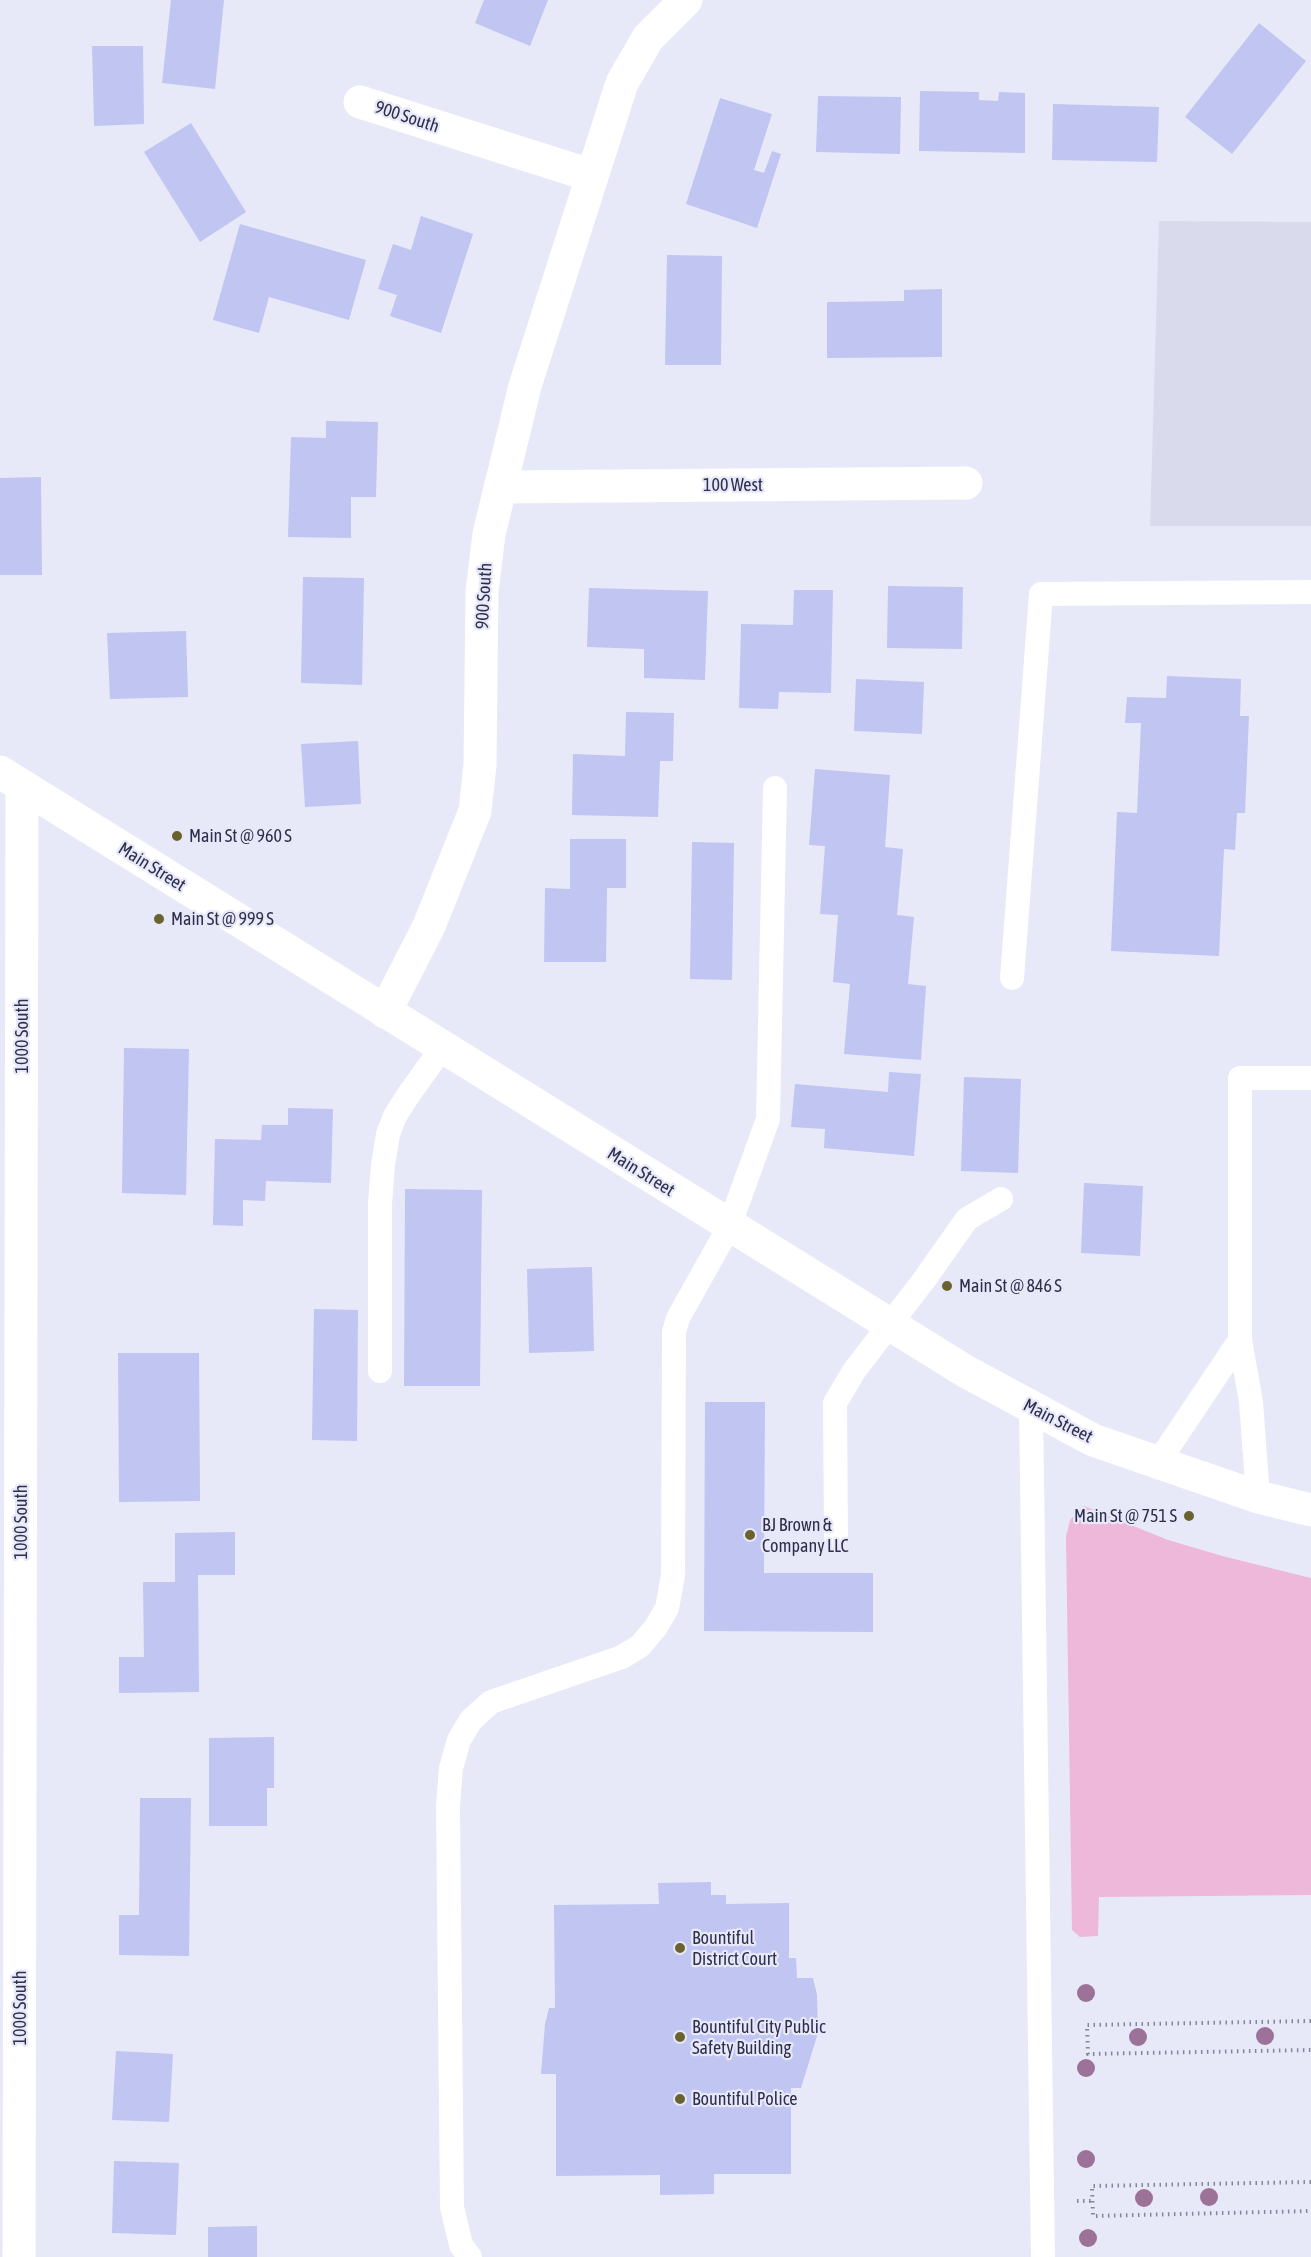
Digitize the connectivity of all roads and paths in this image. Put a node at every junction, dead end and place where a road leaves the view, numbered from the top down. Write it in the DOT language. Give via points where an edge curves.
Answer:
graph roads {
  1 [pos="675,10"];
  2 [pos="360,102"];
  3 [pos="590,175"];
  4 [pos="966,483"];
  5 [pos="500,487"];
  6 [pos="1311,592"];
  7 [pos="11,780"];
  8 [pos="775,788"];
  9 [pos="1012,978"];
  10 [pos="385,1012"];
  11 [pos="442,1048"];
  12 [pos="1311,1078"];
  13 [pos="1000,1199"];
  14 [pos="729,1227"];
  15 [pos="888,1326"];
  16 [pos="1240,1340"];
  17 [pos="380,1371"];
  18 [pos="1031,1408"];
  19 [pos="1157,1464"];
  20 [pos="1258,1497"];
  21 [pos="1311,1510"];
  22 [pos="836,1536"];
  23 [pos="1311,2022"];
  24 [pos="1311,2050"];
  25 [pos="1311,2182"];
  26 [pos="1311,2211"];
  27 [pos="19,2257"];
  28 [pos="470,2257"];
  29 [pos="1043,2257"];
  1 -- 3 [label="street, 900 South" via="648,38 622,83"];
  2 -- 3 [label="street, 900 South"];
  3 -- 5 [label="street, 900 South" via="525,386"];
  4 -- 5 [label="street, 100 West"];
  5 -- 10 [label="street, 900 South" via="482,592 481,755 475,811 429,926"];
  6 -- 9 [label="lane" via="1041,594"];
  7 -- 10 [label="street, Main Street"];
  7 -- 27 [label="street, 1000 South"];
  8 -- 14 [label="lane" via="768,1119"];
  10 -- 11 [label="street, Main Street"];
  11 -- 14 [label="street, Main Street"];
  11 -- 17 [label="lane" via="395,1116 382,1165"];
  12 -- 16 [label="lane" via="1240,1078"];
  13 -- 15 [label="lane" via="967,1219"];
  14 -- 15 [label="street, Main Street"];
  14 -- 28 [label="lane" via="674,1332 673,1575 667,1608 640,1646 622,1657 491,1702 471,1720 459,1740 451,1768 448,1806 452,2207 461,2245"];
  15 -- 18 [label="street, Main Street"];
  15 -- 22 [label="lane" via="835,1403"];
  16 -- 19 [label="lane"];
  16 -- 20 [label="lane" via="1251,1402"];
  18 -- 19 [label="street, Main Street" via="1093,1440"];
  18 -- 29 [label="lane"];
  19 -- 20 [label="street, Main Street"];
  20 -- 21 [label="street, Main Street"];
  23 -- 24 [label="path" via="1087,2025 1087,2040 1088,2054"];
  25 -- 26 [label="path" via="1092,2186 1093,2216"];
}
